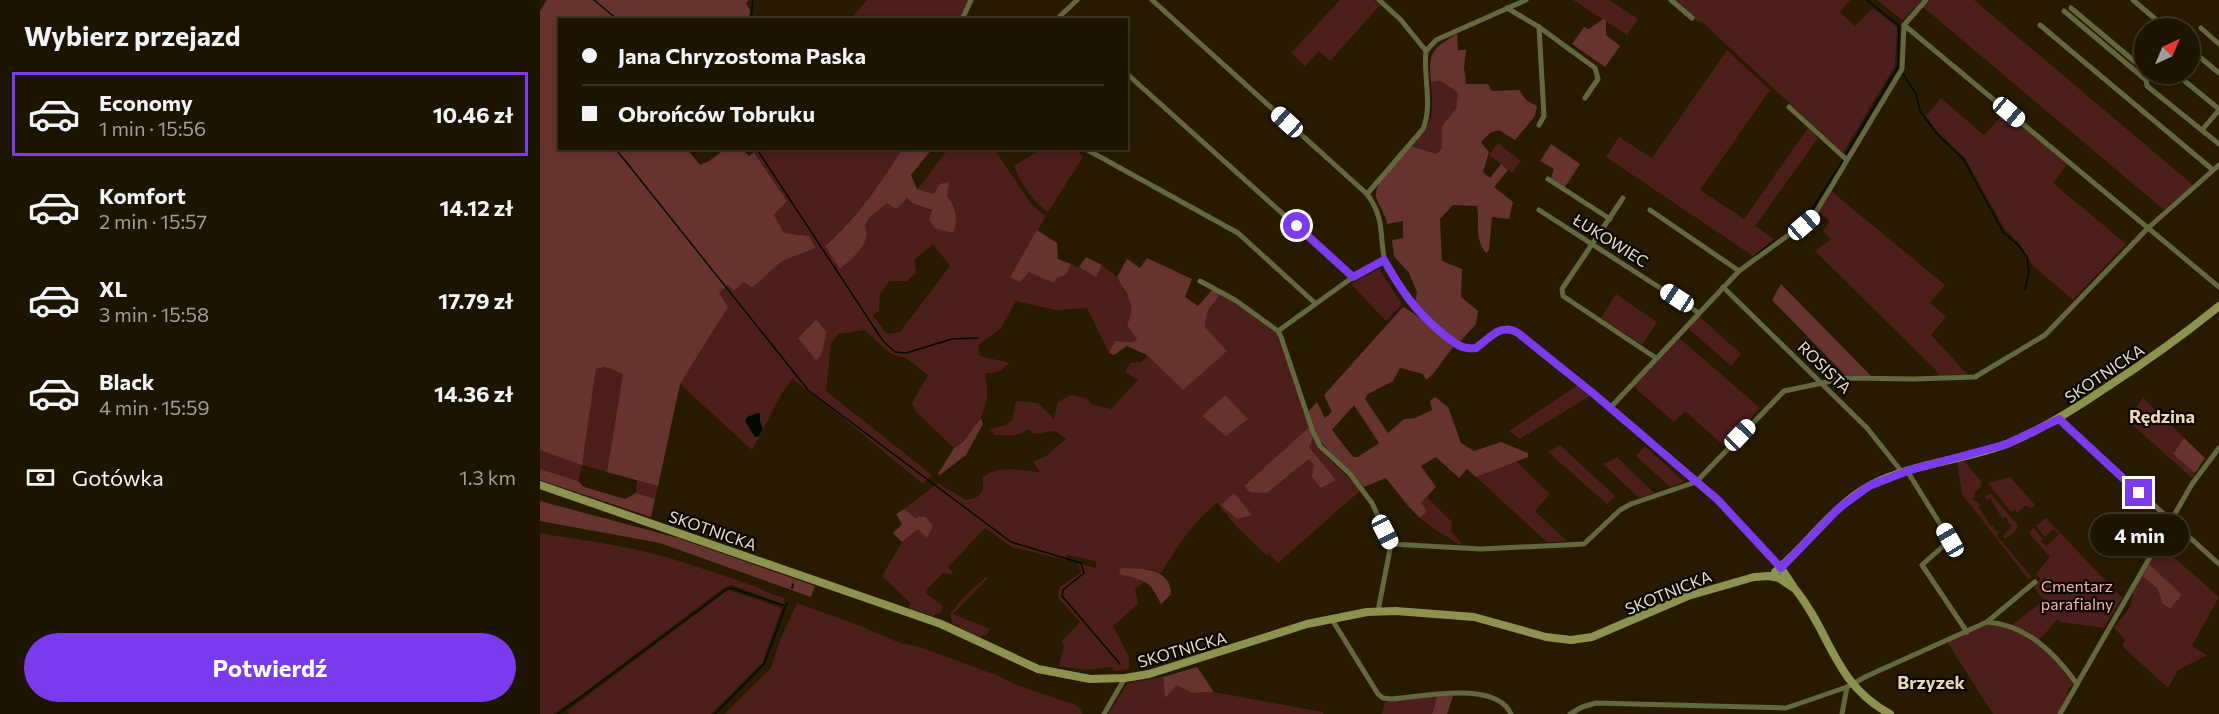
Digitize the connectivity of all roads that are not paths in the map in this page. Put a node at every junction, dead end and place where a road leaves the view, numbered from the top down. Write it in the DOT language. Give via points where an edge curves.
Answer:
graph roads {
  1 [pos="971,0"];
  2 [pos="1077,0"];
  3 [pos="1152,0"];
  4 [pos="1379,0"];
  5 [pos="1526,0"];
  6 [pos="1671,0"];
  7 [pos="1926,0"];
  8 [pos="2133,0"];
  9 [pos="1507,8"];
  10 [pos="2071,8"];
  11 [pos="2064,11"];
  12 [pos="1061,15"];
  13 [pos="963,18"];
  14 [pos="1058,18"];
  15 [pos="1065,18"];
  16 [pos="1692,18"];
  17 [pos="2154,18"];
  18 [pos="1904,25"];
  19 [pos="2040,26"];
  20 [pos="1539,27"];
  21 [pos="2201,28"];
  22 [pos="2219,44"];
  23 [pos="1426,51"];
  24 [pos="2200,57"];
  25 [pos="2134,61"];
  26 [pos="2134,69"];
  27 [pos="2219,73"];
  28 [pos="1128,75"];
  29 [pos="2147,84"];
  30 [pos="2188,84"];
  31 [pos="1584,98"];
  32 [pos="1789,107"];
  33 [pos="2219,110"];
  34 [pos="1539,125"];
  35 [pos="2202,130"];
  36 [pos="2219,144"];
  37 [pos="1088,150"];
  38 [pos="1847,160"];
  39 [pos="2219,165"];
  40 [pos="2213,170"];
  41 [pos="1548,179"];
  42 [pos="1367,195"];
  43 [pos="1623,198"];
  44 [pos="1539,210"];
  45 [pos="1650,210"];
  46 [pos="1610,219"];
  47 [pos="2148,228"];
  48 [pos="1594,244"];
  49 [pos="1384,260"];
  50 [pos="1739,271"];
  51 [pos="1353,277"];
  52 [pos="1200,281"];
  53 [pos="1723,287"];
  54 [pos="2219,287"];
  55 [pos="1315,303"];
  56 [pos="2219,306"];
  57 [pos="1699,313"];
  58 [pos="1278,331"];
  59 [pos="1656,358"];
  60 [pos="1822,382"];
  61 [pos="1610,408"];
  62 [pos="2059,419"];
  63 [pos="2219,448"];
  64 [pos="1906,471"];
  65 [pos="1696,482"];
  66 [pos="540,485"];
  67 [pos="2170,520"];
  68 [pos="1391,544"];
  69 [pos="2219,564"];
  70 [pos="1779,573"];
  71 [pos="2035,582"];
  72 [pos="1378,611"];
  73 [pos="1331,618"];
  74 [pos="1987,622"];
  75 [pos="1966,632"];
  76 [pos="1125,678"];
  77 [pos="2077,684"];
  78 [pos="1849,686"];
  79 [pos="1105,713"];
  80 [pos="1511,714"];
  81 [pos="1570,714"];
  82 [pos="1842,714"];
  83 [pos="1890,714"];
  84 [pos="2060,714"];
  1 -- 13 [label="street"];
  2 -- 12 [label="street"];
  3 -- 42 [label="street"];
  4 -- 23 [label="street"];
  5 -- 9 [label="street"];
  6 -- 16 [label="street"];
  7 -- 18 [label="street"];
  8 -- 17 [label="street"];
  9 -- 20 [label="street"];
  9 -- 23 [label="street" via="1437,40"];
  10 -- 25 [label="street"];
  11 -- 26 [label="street"];
  12 -- 14 [label="street"];
  12 -- 15 [label="street"];
  18 -- 38 [label="street" via="1902,69"];
  18 -- 47 [label="street"];
  19 -- 40 [label="street"];
  20 -- 31 [label="street" via="1595,68 1598,79"];
  20 -- 34 [label="street" via="1544,116"];
  21 -- 22 [label="street"];
  23 -- 42 [label="street" via="1428,117 1423,129"];
  24 -- 27 [label="street"];
  28 -- 51 [label="street"];
  29 -- 35 [label="street"];
  30 -- 33 [label="street"];
  32 -- 38 [label="street"];
  33 -- 35 [label="street"];
  35 -- 36 [label="street"];
  37 -- 55 [label="street" via="1219,221 1251,244"];
  38 -- 50 [label="street" via="1813,217"];
  39 -- 40 [label="street"];
  40 -- 47 [label="street"];
  41 -- 46 [label="street"];
  42 -- 49 [label="street" via="1380,218"];
  43 -- 46 [label="street"];
  44 -- 48 [label="street, ŁUKOWIEC"];
  45 -- 50 [label="street"];
  46 -- 48 [label="street"];
  47 -- 54 [label="street"];
  47 -- 60 [label="street" via="2045,335 1975,377 1846,378"];
  48 -- 57 [label="street, ŁUKOWIEC"];
  48 -- 59 [label="street" via="1562,290 1563,296"];
  49 -- 51 [label="street"];
  49 -- 61 [label="street" via="1421,315 1461,347 1476,348 1500,330 1513,330"];
  50 -- 53 [label="street"];
  51 -- 55 [label="street"];
  52 -- 58 [label="street"];
  53 -- 57 [label="street"];
  53 -- 60 [label="street, ROSISTA"];
  55 -- 58 [label="street"];
  56 -- 62 [label="main road, SKOTNICKA" via="2165,348"];
  57 -- 59 [label="street"];
  58 -- 68 [label="street" via="1320,446 1350,474 1372,503"];
  59 -- 61 [label="street"];
  60 -- 64 [label="street, ROSISTA"];
  60 -- 65 [label="street" via="1784,391"];
  61 -- 65 [label="street"];
  62 -- 64 [label="main road, SKOTNICKA" via="2007,444"];
  62 -- 67 [label="street"];
  63 -- 67 [label="street"];
  64 -- 70 [label="main road, SKOTNICKA" via="1856,495 1834,513"];
  64 -- 75 [label="street, ROSISTA" via="1950,540 1922,565"];
  65 -- 68 [label="street" via="1625,507 1584,544 1481,549"];
  65 -- 70 [label="street" via="1718,500"];
  66 -- 76 [label="main road, SKOTNICKA" via="941,624 1038,669 1090,679"];
  67 -- 69 [label="street"];
  67 -- 77 [label="street"];
  68 -- 72 [label="street"];
  70 -- 72 [label="main road, SKOTNICKA" via="1715,588 1604,633 1570,640 1474,617"];
  70 -- 78 [label="main road" via="1794,589"];
  71 -- 74 [label="street"];
  72 -- 73 [label="main road, SKOTNICKA"];
  73 -- 76 [label="main road, SKOTNICKA" via="1168,669"];
  73 -- 80 [label="street" via="1383,698 1457,693 1498,700"];
  74 -- 75 [label="street"];
  74 -- 77 [label="street" via="2021,630 2059,659"];
  75 -- 78 [label="street"];
  76 -- 79 [label="street"];
  77 -- 84 [label="street"];
  78 -- 81 [label="street" via="1777,709 1596,703"];
  78 -- 82 [label="street"];
  78 -- 83 [label="main road"];
}
